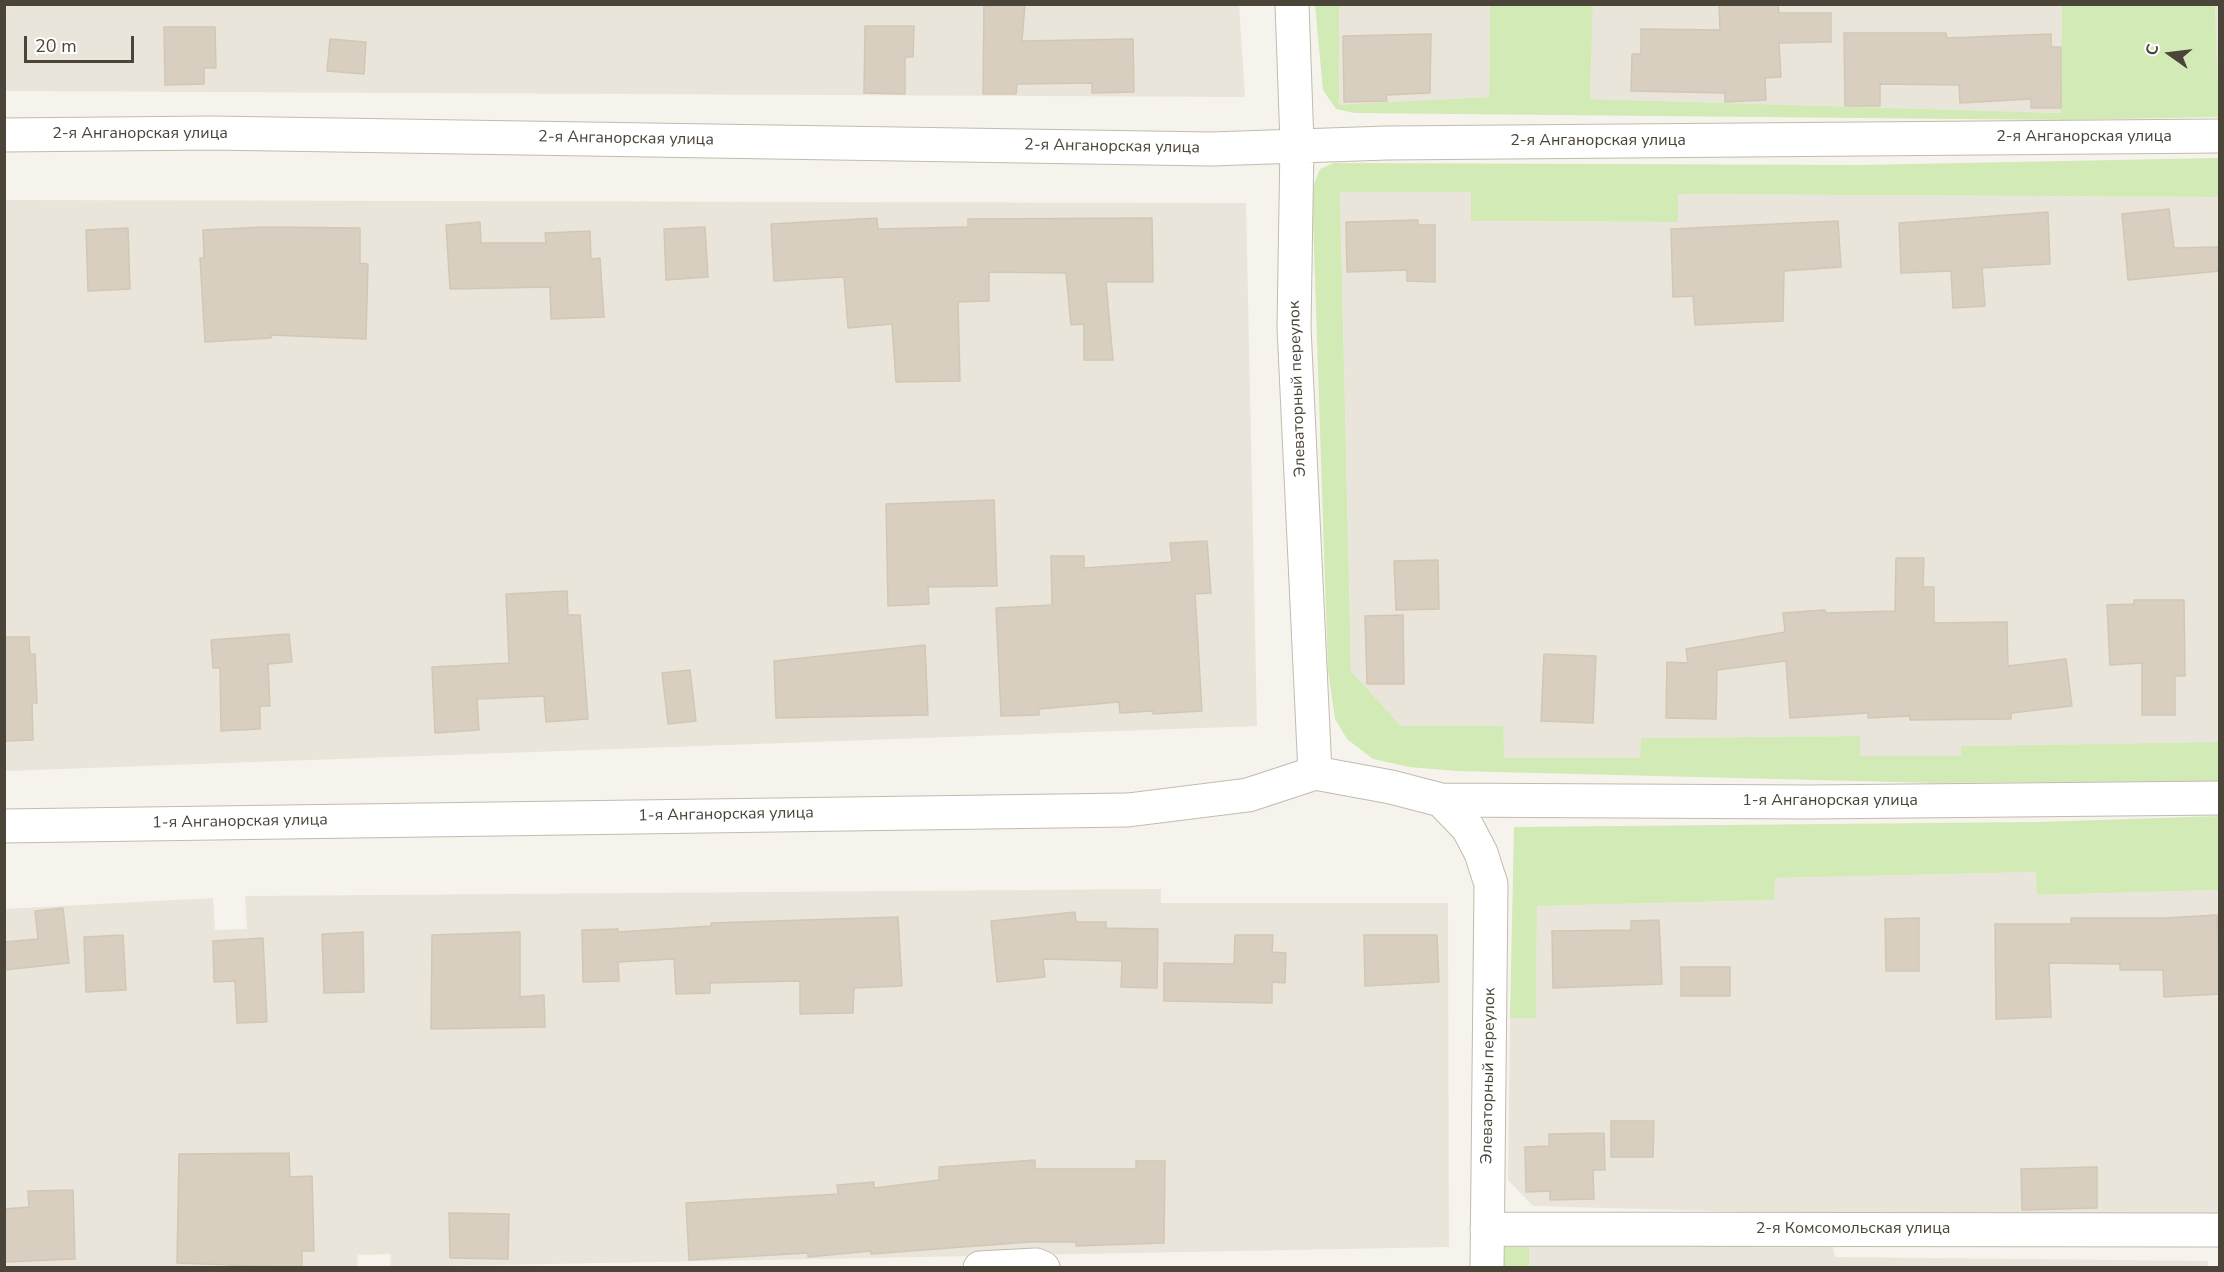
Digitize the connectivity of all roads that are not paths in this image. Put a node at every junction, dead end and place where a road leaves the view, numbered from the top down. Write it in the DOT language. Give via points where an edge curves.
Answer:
graph roads {
  1 [pos="1292,4"];
  2 [pos="4,135"];
  3 [pos="2220,136"];
  4 [pos="1297,144"];
  5 [pos="1315,773"];
  6 [pos="2220,798"];
  7 [pos="1441,800"];
  8 [pos="4,826"];
  9 [pos="1487,1229"];
  10 [pos="2220,1230"];
  11 [pos="980,1268"];
  12 [pos="1043,1268"];
  13 [pos="1487,1268"];
  1 -- 4 [label="street, Элеваторный переулок"];
  2 -- 4 [label="street, 2-я Анганорская улица" via="212,133 1211,149"];
  3 -- 4 [label="street, 2-я Анганорская улица"];
  4 -- 5 [label="street, Элеваторный переулок" via="1294,327"];
  5 -- 7 [label="street, 1-я Анганорская улица"];
  5 -- 8 [label="street, 1-я Анганорская улица" via="1248,795 1128,810"];
  6 -- 7 [label="street, 1-я Анганорская улица"];
  7 -- 9 [label="street, Элеваторный переулок" via="1468,828 1491,884"];
  9 -- 10 [label="street, 2-я Комсомольская улица"];
  9 -- 13 [label="street, Элеваторный переулок"];
  11 -- 12 [label="street"];
}
